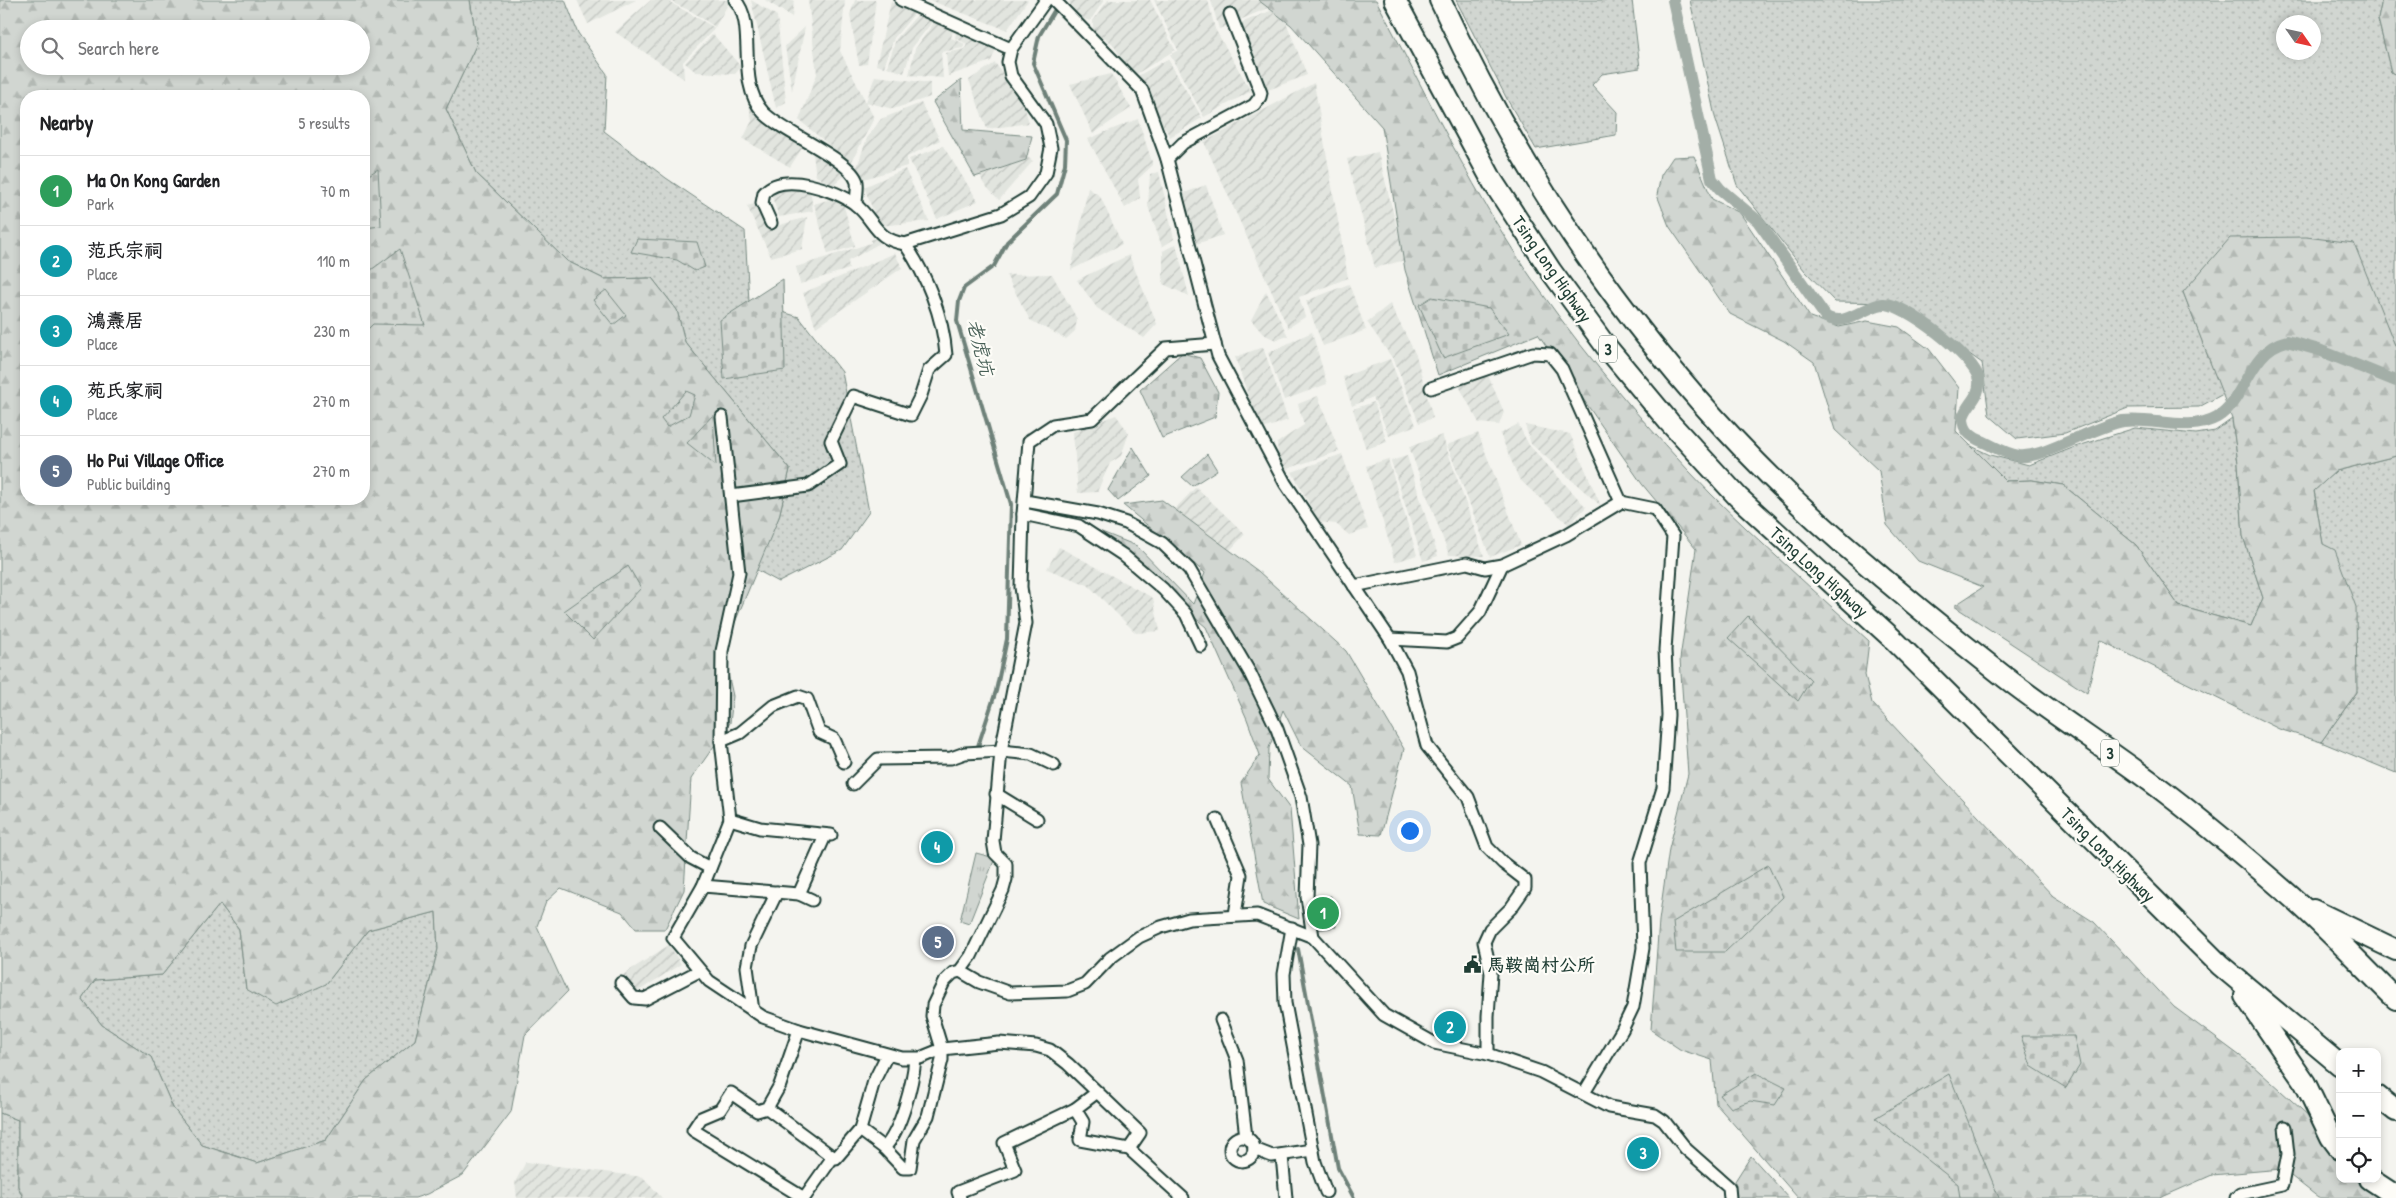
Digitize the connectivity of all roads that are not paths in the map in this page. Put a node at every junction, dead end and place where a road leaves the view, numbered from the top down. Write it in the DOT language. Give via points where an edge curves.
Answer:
graph roads {
  1 [pos="734,0"];
  2 [pos="902,0"];
  3 [pos="1046,0"];
  4 [pos="1054,0"];
  5 [pos="1394,0"];
  6 [pos="1440,0"];
  7 [pos="1230,14"];
  8 [pos="1012,49"];
  9 [pos="1167,159"];
  10 [pos="856,204"];
  11 [pos="771,223"];
  12 [pos="905,244"];
  13 [pos="1215,344"];
  14 [pos="1431,388"];
  15 [pos="722,417"];
  16 [pos="731,496"];
  17 [pos="1025,501"];
  18 [pos="1621,502"];
  19 [pos="1023,514"];
  20 [pos="1502,566"];
  21 [pos="1354,586"];
  22 [pos="1390,639"];
  23 [pos="1201,646"];
  24 [pos="721,741"];
  25 [pos="1000,751"];
  26 [pos="844,762"];
  27 [pos="1054,766"];
  28 [pos="853,784"];
  29 [pos="996,794"];
  30 [pos="730,819"];
  31 [pos="1037,819"];
  32 [pos="1217,819"];
  33 [pos="660,828"];
  34 [pos="710,868"];
  35 [pos="703,886"];
  36 [pos="777,892"];
  37 [pos="799,894"];
  38 [pos="812,900"];
  39 [pos="2298,903"];
  40 [pos="1235,915"];
  41 [pos="1292,928"];
  42 [pos="1313,937"];
  43 [pos="2396,950"];
  44 [pos="699,971"];
  45 [pos="960,971"];
  46 [pos="2232,977"];
  47 [pos="621,983"];
  48 [pos="2396,999"];
  49 [pos="753,1011"];
  50 [pos="1221,1020"];
  51 [pos="799,1030"];
  52 [pos="942,1049"];
  53 [pos="1488,1054"];
  54 [pos="887,1055"];
  55 [pos="915,1059"];
  56 [pos="2336,1062"];
  57 [pos="1096,1093"];
  58 [pos="1584,1093"];
  59 [pos="2381,1099"];
  60 [pos="767,1108"];
  61 [pos="1075,1108"];
  62 [pos="2396,1111"];
  63 [pos="2285,1127"];
  64 [pos="860,1130"];
  65 [pos="1246,1137"];
  66 [pos="2336,1144"];
  67 [pos="884,1148"];
  68 [pos="1130,1149"];
  69 [pos="1254,1149"];
  70 [pos="1313,1150"];
  71 [pos="1282,1156"];
  72 [pos="833,1157"];
  73 [pos="2376,1183"];
  74 [pos="1326,1192"];
  75 [pos="2396,1196"];
  76 [pos="960,1198"];
  77 [pos="1183,1198"];
  78 [pos="1286,1198"];
  79 [pos="1730,1198"];
  80 [pos="2236,1198"];
  1 -- 10 [label="street" via="743,13 748,80 762,111 851,172 856,180"];
  2 -- 8 [label="street"];
  3 -- 8 [label="street"];
  4 -- 9 [label="street" via="1142,90"];
  5 -- 46 [label="highway, Tsing Long Highway / 3" via="1493,182 1550,271 1668,422 1738,497 1895,641"];
  6 -- 39 [label="highway, Tsing Long Highway / 3" via="1500,120 1577,245 1652,345 1731,436 1818,521 1919,607 2006,678 2166,793"];
  7 -- 9 [label="street" via="1261,92 1260,97 1254,105 1183,143"];
  8 -- 12 [label="street" via="1008,62 1011,76 1046,124 1051,148 1046,173 1029,197 1001,214"];
  9 -- 13 [label="street"];
  10 -- 11 [label="street" via="833,192 790,182 764,192 762,203"];
  10 -- 12 [label="street" via="879,234 891,242"];
  12 -- 16 [label="street" via="936,305 946,355 929,370 911,415 853,396 831,441 840,464 808,486"];
  13 -- 17 [label="street" via="1166,348 1092,419 1053,425 1029,441"];
  13 -- 21 [label="street" via="1218,356 1285,483"];
  14 -- 18 [label="street" via="1534,353 1550,354 1562,369"];
  15 -- 16 [label="street"];
  16 -- 24 [label="street" via="740,573 722,651"];
  17 -- 19 [label="street"];
  17 -- 42 [label="street" via="1098,514 1126,523 1162,543 1189,569 1254,681 1277,729 1301,797 1309,845 1307,897"];
  18 -- 20 [label="street" via="1566,535"];
  18 -- 58 [label="street" via="1655,509 1673,536 1664,650 1668,716 1663,788 1640,863 1643,948 1633,1007"];
  19 -- 23 [label="street" via="1079,526 1123,555 1163,589 1186,614"];
  19 -- 25 [label="street" via="1022,588 1026,622"];
  20 -- 21 [label="street" via="1485,568 1467,563"];
  20 -- 22 [label="street" via="1480,612 1457,638 1447,642"];
  21 -- 22 [label="street"];
  22 -- 53 [label="street" via="1410,677 1427,746 1468,797 1487,847 1526,882 1512,908 1487,932 1484,942 1492,974"];
  24 -- 26 [label="street" via="740,733 773,706 798,696 807,699 819,732 834,739"];
  24 -- 30 [label="street"];
  25 -- 27 [label="street" via="1031,754"];
  25 -- 28 [label="street" via="965,753 951,758 878,758"];
  25 -- 29 [label="street"];
  29 -- 31 [label="street"];
  29 -- 45 [label="street" via="993,848 1006,864 1006,879 971,956"];
  30 -- 34 [label="street"];
  30 -- 37 [label="street" via="760,828 828,836"];
  32 -- 40 [label="street" via="1242,875"];
  33 -- 34 [label="street" via="691,858"];
  34 -- 35 [label="street"];
  35 -- 36 [label="street"];
  35 -- 44 [label="street" via="673,938"];
  36 -- 37 [label="street"];
  36 -- 49 [label="street" via="751,946 747,967"];
  37 -- 38 [label="street"];
  39 -- 43 [label="highway"];
  39 -- 48 [label="highway, Tsing Long Highway / 3"];
  40 -- 41 [label="street" via="1257,915"];
  40 -- 45 [label="street" via="1181,920 1152,930 1110,958 1084,984 1067,991 1010,993"];
  41 -- 42 [label="street"];
  41 -- 70 [label="street" via="1284,974 1285,1003"];
  42 -- 53 [label="street" via="1372,1004 1393,1021 1434,1043"];
  44 -- 47 [label="street" via="645,999 634,998"];
  44 -- 49 [label="street"];
  45 -- 52 [label="street" via="944,982 932,1010"];
  46 -- 56 [label="highway, Tsing Long Highway / 3"];
  46 -- 66 [label="highway" via="2305,1083"];
  49 -- 51 [label="street"];
  50 -- 65 [label="street" via="1238,1060"];
  51 -- 54 [label="street"];
  51 -- 60 [label="street" via="780,1085"];
  52 -- 55 [label="street"];
  52 -- 57 [label="street" via="998,1043 1036,1046 1058,1054"];
  52 -- 67 [label="street" via="928,1116 914,1140 910,1168 903,1168"];
  53 -- 58 [label="street" via="1541,1072"];
  54 -- 55 [label="street"];
  54 -- 64 [label="street" via="874,1081"];
  55 -- 67 [label="street" via="914,1075 892,1138"];
  57 -- 61 [label="street"];
  57 -- 68 [label="street" via="1140,1133"];
  58 -- 79 [label="street" via="1609,1107 1655,1115 1664,1121 1686,1149 1729,1187"];
  59 -- 62 [label="highway"];
  60 -- 72 [label="street"];
  60 -- 72 [label="street" via="757,1111 730,1093 720,1110 701,1118 693,1130 804,1198"];
  61 -- 68 [label="street" via="1082,1122 1080,1140"];
  61 -- 76 [label="street" via="1004,1143 1015,1170 958,1192"];
  63 -- 80 [label="street" via="2288,1154 2282,1185 2240,1194"];
  64 -- 67 [label="street"];
  64 -- 72 [label="street" via="836,1158"];
  65 -- 69 [label="street"];
  65 -- 69 [label="street" via="1238,1137 1232,1142 1232,1156 1246,1160"];
  68 -- 77 [label="street"];
  69 -- 71 [label="street"];
  70 -- 71 [label="street"];
  70 -- 74 [label="street"];
  71 -- 78 [label="street"];
  73 -- 75 [label="highway"];
}
